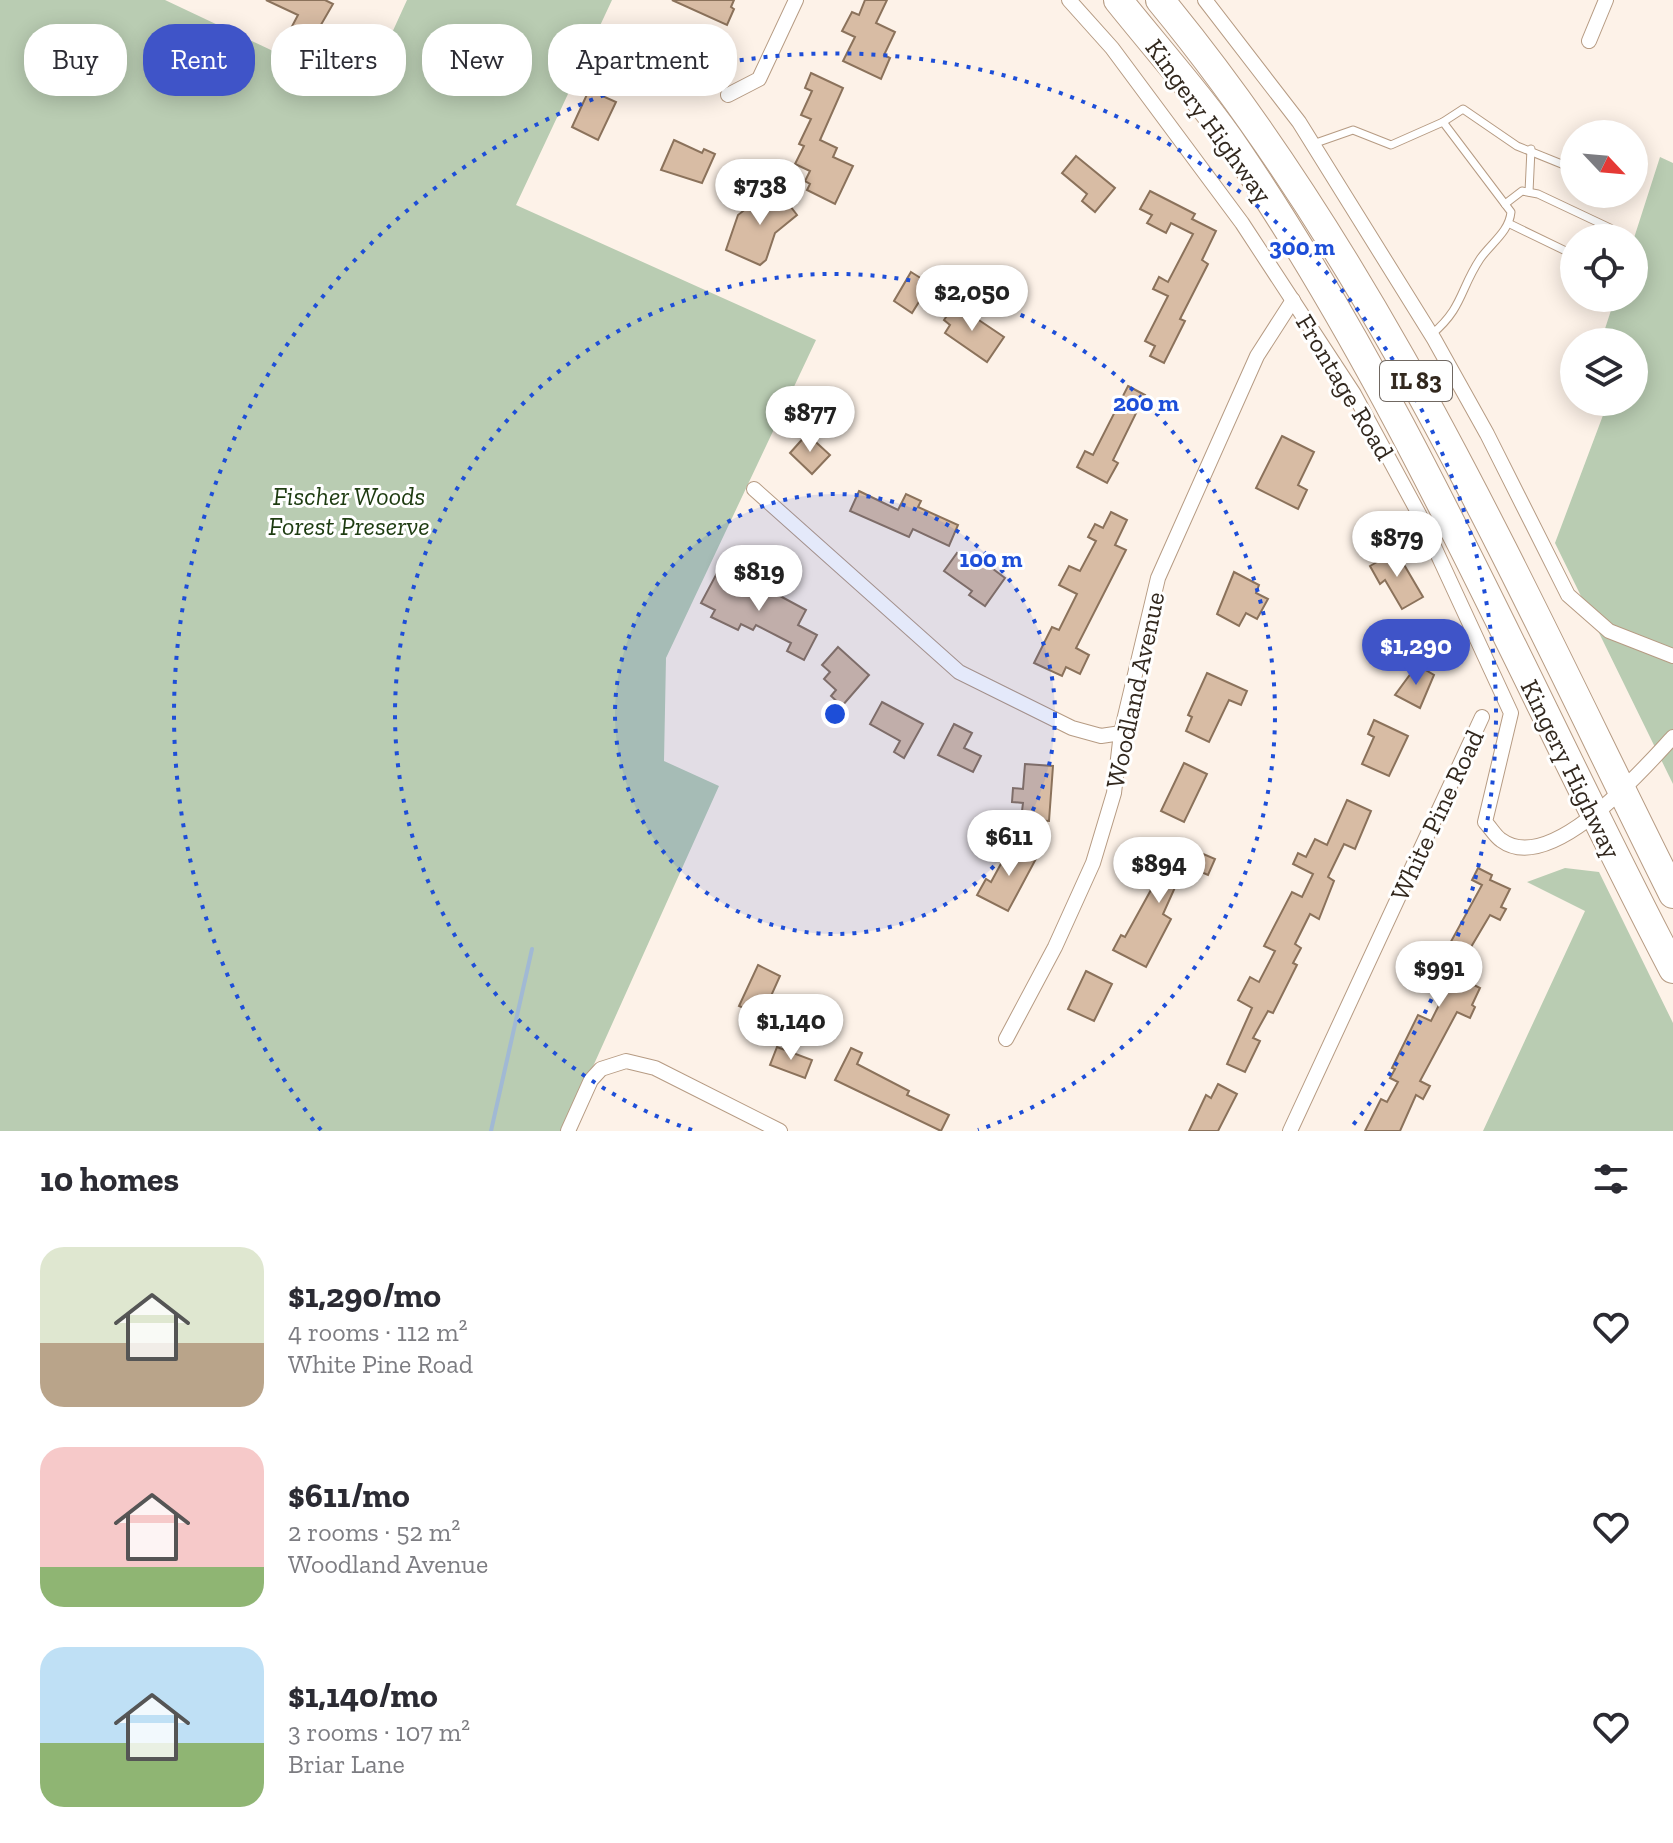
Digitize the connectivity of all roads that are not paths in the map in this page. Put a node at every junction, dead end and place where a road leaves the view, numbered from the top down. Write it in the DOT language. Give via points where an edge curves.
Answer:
graph roads {
  1 [pos="796,0"];
  2 [pos="1069,0"];
  3 [pos="1118,0"];
  4 [pos="1160,0"];
  5 [pos="1205,0"];
  6 [pos="1606,0"];
  7 [pos="1589,41"];
  8 [pos="737,90"];
  9 [pos="1443,122"];
  10 [pos="1313,144"];
  11 [pos="1531,149"];
  12 [pos="1560,162"];
  13 [pos="1529,192"];
  14 [pos="1505,204"];
  15 [pos="1510,224"];
  16 [pos="1601,224"];
  17 [pos="1560,248"];
  18 [pos="1293,300"];
  19 [pos="1431,334"];
  20 [pos="754,489"];
  21 [pos="1673,656"];
  22 [pos="1482,717"];
  23 [pos="1121,733"];
  24 [pos="1673,737"];
  25 [pos="1622,792"];
  26 [pos="1593,816"];
  27 [pos="1673,894"];
  28 [pos="1673,969"];
  29 [pos="1006,1039"];
  30 [pos="568,1131"];
  31 [pos="780,1131"];
  32 [pos="1290,1131"];
  1 -- 8 [label="street" via="759,79"];
  2 -- 18 [label="street, Frontage Road" via="1112,48"];
  3 -- 26 [label="highway, Kingery Highway / IL 83" via="1237,150 1339,314 1438,497"];
  4 -- 25 [label="highway, Kingery Highway / IL 83" via="1279,156 1384,325 1429,403"];
  5 -- 10 [label="street"];
  6 -- 7 [label="street"];
  9 -- 10 [label="lane" via="1391,145 1353,130"];
  9 -- 11 [label="lane" via="1463,109 1517,146"];
  9 -- 14 [label="lane"];
  10 -- 19 [label="street"];
  11 -- 12 [label="lane"];
  11 -- 13 [label="lane"];
  13 -- 14 [label="lane" via="1522,191"];
  13 -- 16 [label="lane"];
  14 -- 15 [label="lane"];
  15 -- 17 [label="lane"];
  15 -- 19 [label="lane" via="1479,261 1459,306"];
  18 -- 23 [label="street, Woodland Avenue" via="1257,356 1158,578"];
  18 -- 26 [label="street, Frontage Road" via="1354,394 1419,514 1511,713 1485,822 1502,841 1532,846 1555,840"];
  19 -- 21 [label="street" via="1568,595 1609,631"];
  20 -- 23 [label="street" via="959,672 1072,728 1101,736"];
  22 -- 32 [label="street, White Pine Road"];
  23 -- 29 [label="street, Woodland Avenue" via="1114,793 1093,863"];
  24 -- 25 [label="street, Frontage Road"];
  25 -- 26 [label="street, Frontage Road"];
  25 -- 27 [label="highway, Kingery Highway / IL 83"];
  26 -- 28 [label="highway, Kingery Highway / IL 83"];
  30 -- 31 [label="street" via="591,1080 613,1063 639,1062"];
}
